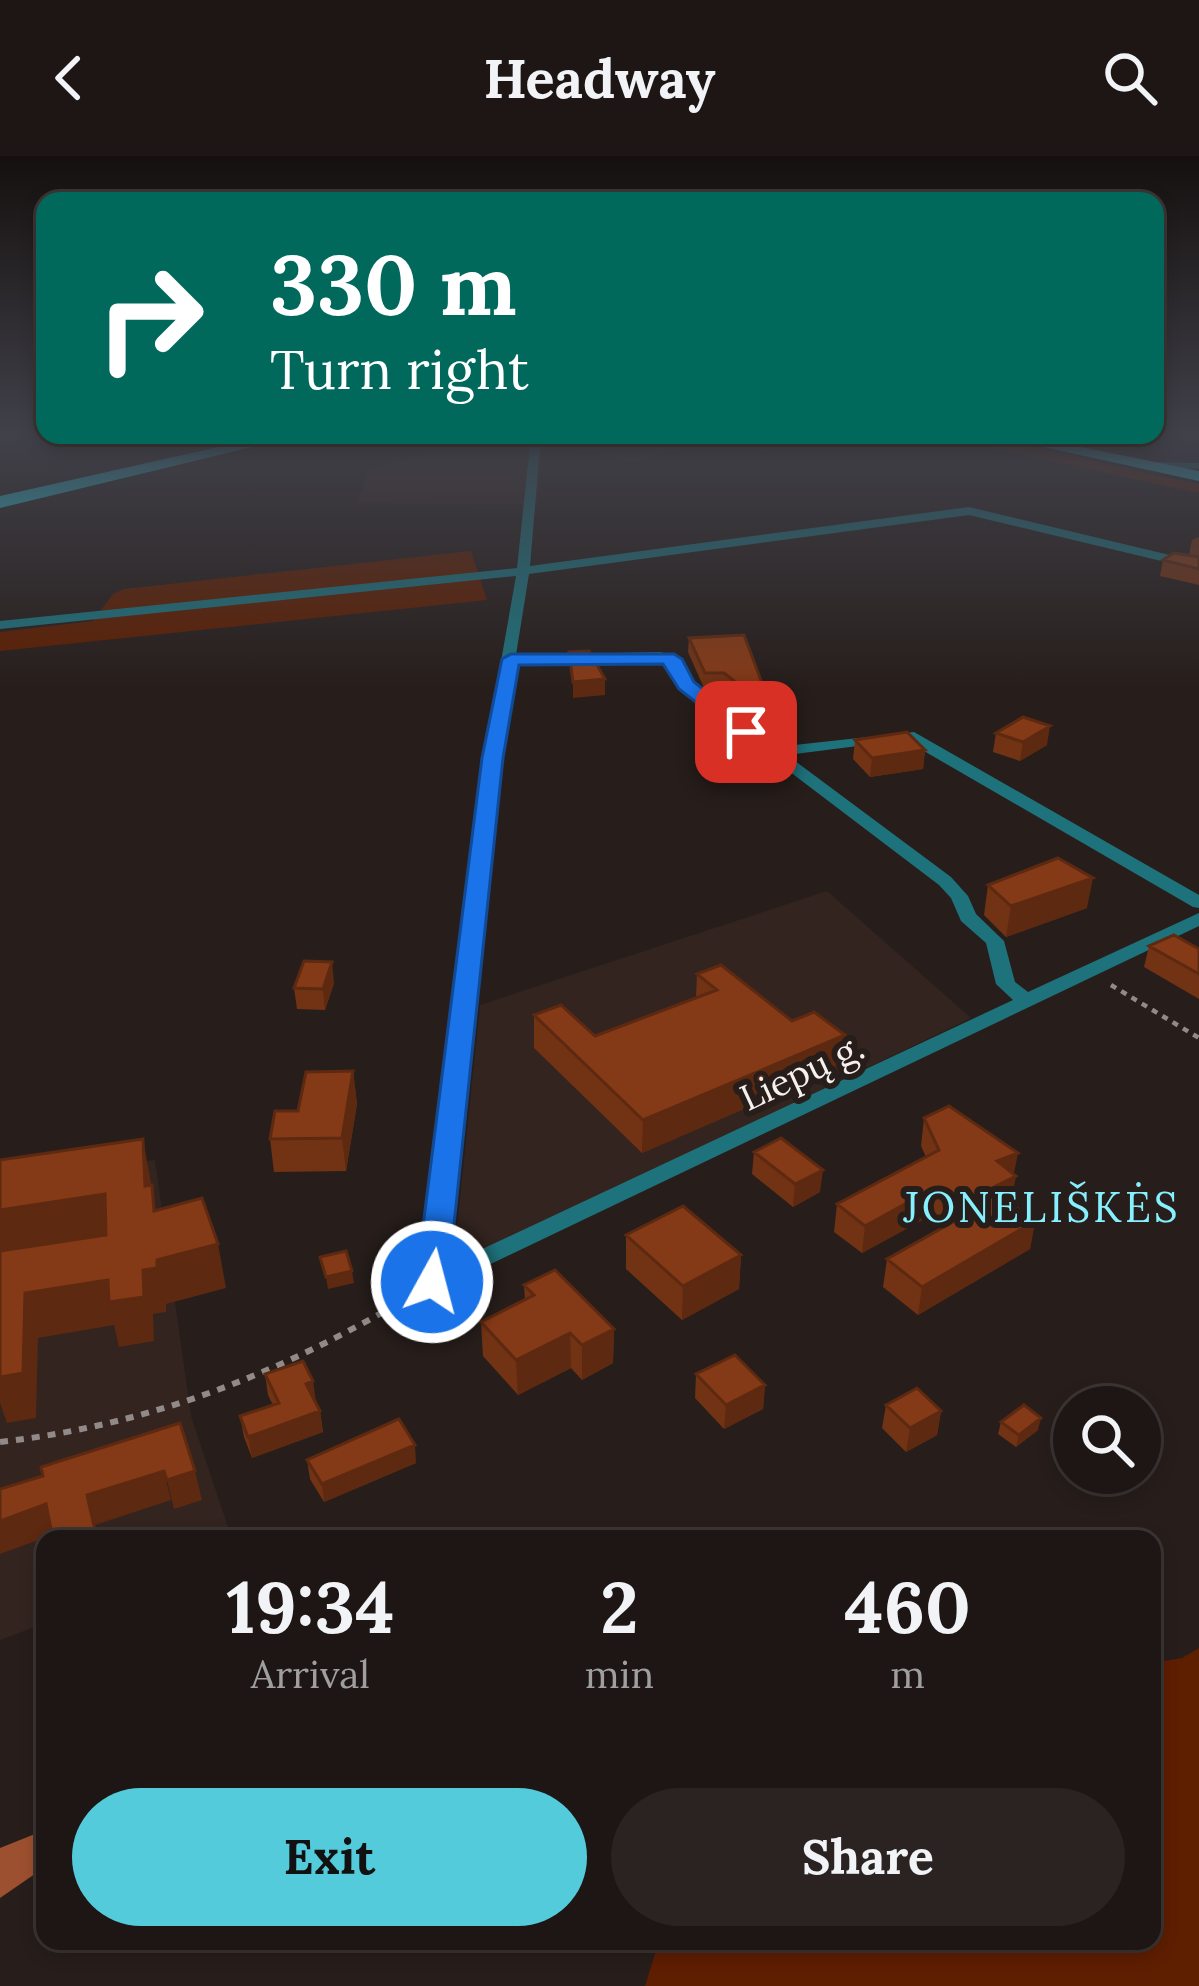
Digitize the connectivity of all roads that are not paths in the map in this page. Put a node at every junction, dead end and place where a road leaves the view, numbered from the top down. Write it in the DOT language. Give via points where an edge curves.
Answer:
graph roads {
  1 [pos="529,519"];
  2 [pos="914,519"];
  3 [pos="1001,519"];
  4 [pos="1199,566"];
  5 [pos="524,572"];
  6 [pos="0,626"];
  7 [pos="511,659"];
  8 [pos="771,752"];
  9 [pos="1199,903"];
  10 [pos="1199,919"];
  11 [pos="1028,1002"];
  1 -- 5 [label="street"];
  2 -- 5 [label="street"];
  3 -- 4 [label="street"];
  5 -- 6 [label="street"];
  5 -- 7 [label="street"];
  7 -- 8 [label="street" via="667,658 694,693"];
  7 -- 11 [label="street, Liepų g." via="492,758 432,1282"];
  8 -- 9 [label="street" via="908,735"];
  8 -- 11 [label="street" via="945,881 995,941 1006,984"];
  10 -- 11 [label="street, Liepų g."];
}
